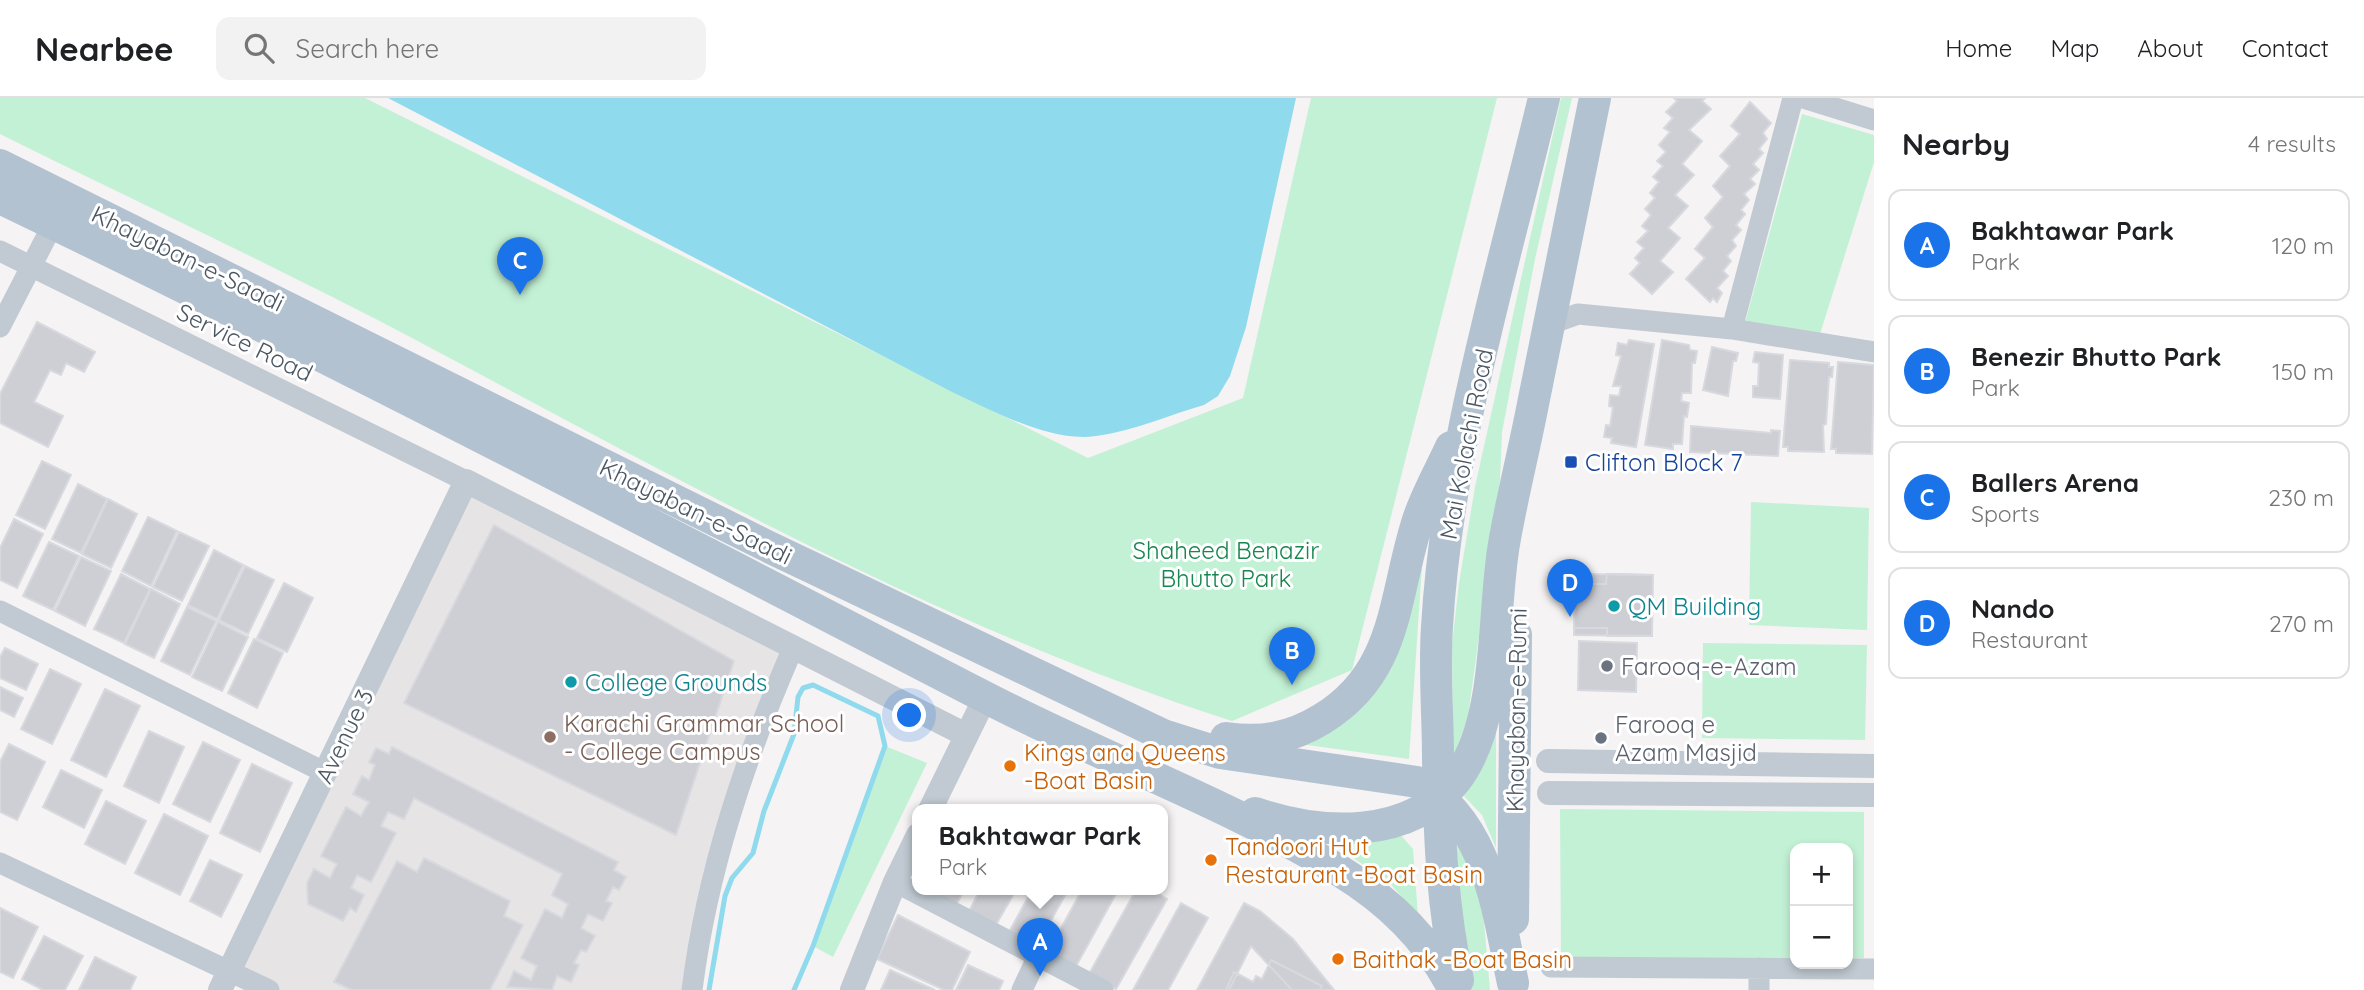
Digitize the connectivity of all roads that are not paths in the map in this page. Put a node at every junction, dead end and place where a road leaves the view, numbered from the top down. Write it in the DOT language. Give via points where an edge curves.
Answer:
graph roads {
  1 [pos="1544,98"];
  2 [pos="1595,98"];
  3 [pos="1793,98"];
  4 [pos="1803,98"];
  5 [pos="1874,120"];
  6 [pos="0,165"];
  7 [pos="0,198"];
  8 [pos="53,224"];
  9 [pos="0,251"];
  10 [pos="32,266"];
  11 [pos="1550,324"];
  12 [pos="0,327"];
  13 [pos="1732,329"];
  14 [pos="1874,352"];
  15 [pos="1469,410"];
  16 [pos="1528,431"];
  17 [pos="466,481"];
  18 [pos="0,611"];
  19 [pos="793,648"];
  20 [pos="985,698"];
  21 [pos="1125,718"];
  22 [pos="967,734"];
  23 [pos="1548,761"];
  24 [pos="1874,765"];
  25 [pos="326,773"];
  26 [pos="1172,785"];
  27 [pos="1428,789"];
  28 [pos="1549,793"];
  29 [pos="1874,794"];
  30 [pos="933,804"];
  31 [pos="912,847"];
  32 [pos="0,863"];
  33 [pos="895,882"];
  34 [pos="912,891"];
  35 [pos="919,895"];
  36 [pos="1037,958"];
  37 [pos="1551,967"];
  38 [pos="1759,968"];
  39 [pos="1874,969"];
  40 [pos="224,981"];
  41 [pos="1513,986"];
  42 [pos="269,990"];
  43 [pos="692,990"];
  44 [pos="852,990"];
  45 [pos="1022,990"];
  46 [pos="1104,990"];
  47 [pos="1454,990"];
  48 [pos="1460,990"];
  49 [pos="1759,990"];
  1 -- 15 [label="main road, Mai Kolachi Road"];
  2 -- 11 [label="main road"];
  3 -- 13 [label="street"];
  4 -- 5 [label="street"];
  6 -- 21 [label="main road, Khayaban-e-Saadi" via="769,547"];
  7 -- 8 [label="main road, Khayaban-e-Saadi"];
  8 -- 10 [label="street"];
  8 -- 20 [label="main road, Khayaban-e-Saadi" via="489,440"];
  9 -- 10 [label="street, Service Road"];
  10 -- 12 [label="street"];
  10 -- 17 [label="street, Service Road"];
  11 -- 13 [label="street" via="1578,314"];
  11 -- 16 [label="main road"];
  13 -- 14 [label="street"];
  15 -- 21 [label="main road" via="1418,518 1387,643 1369,679 1343,706 1286,738 1247,741"];
  15 -- 27 [label="main road, Mai Kolachi Road" via="1437,627"];
  16 -- 27 [label="main road" via="1504,546 1496,643 1479,730 1455,782"];
  16 -- 41 [label="main road, Khayaban-e-Rumi" via="1513,675"];
  17 -- 19 [label="street"];
  17 -- 25 [label="street, Avenue 3"];
  18 -- 25 [label="street"];
  19 -- 22 [label="street"];
  19 -- 43 [label="street" via="742,779 712,874"];
  20 -- 22 [label="street"];
  20 -- 26 [label="main road, Khayaban-e-Saadi"];
  21 -- 27 [label="main road, Khayaban-e-Saadi" via="1220,753"];
  22 -- 30 [label="street"];
  23 -- 24 [label="street"];
  25 -- 40 [label="street, Avenue 3"];
  26 -- 27 [label="main road" via="1267,817 1339,829 1415,815"];
  26 -- 47 [label="main road" via="1331,866 1382,900 1414,928"];
  27 -- 41 [label="main road" via="1461,819 1491,877"];
  27 -- 48 [label="main road"];
  28 -- 29 [label="street"];
  31 -- 33 [label="street"];
  32 -- 40 [label="street"];
  33 -- 34 [label="street"];
  33 -- 44 [label="street"];
  35 -- 36 [label="street"];
  36 -- 45 [label="street"];
  36 -- 46 [label="street"];
  37 -- 38 [label="street"];
  38 -- 39 [label="street"];
  38 -- 49 [label="street"];
  40 -- 42 [label="street"];
}
